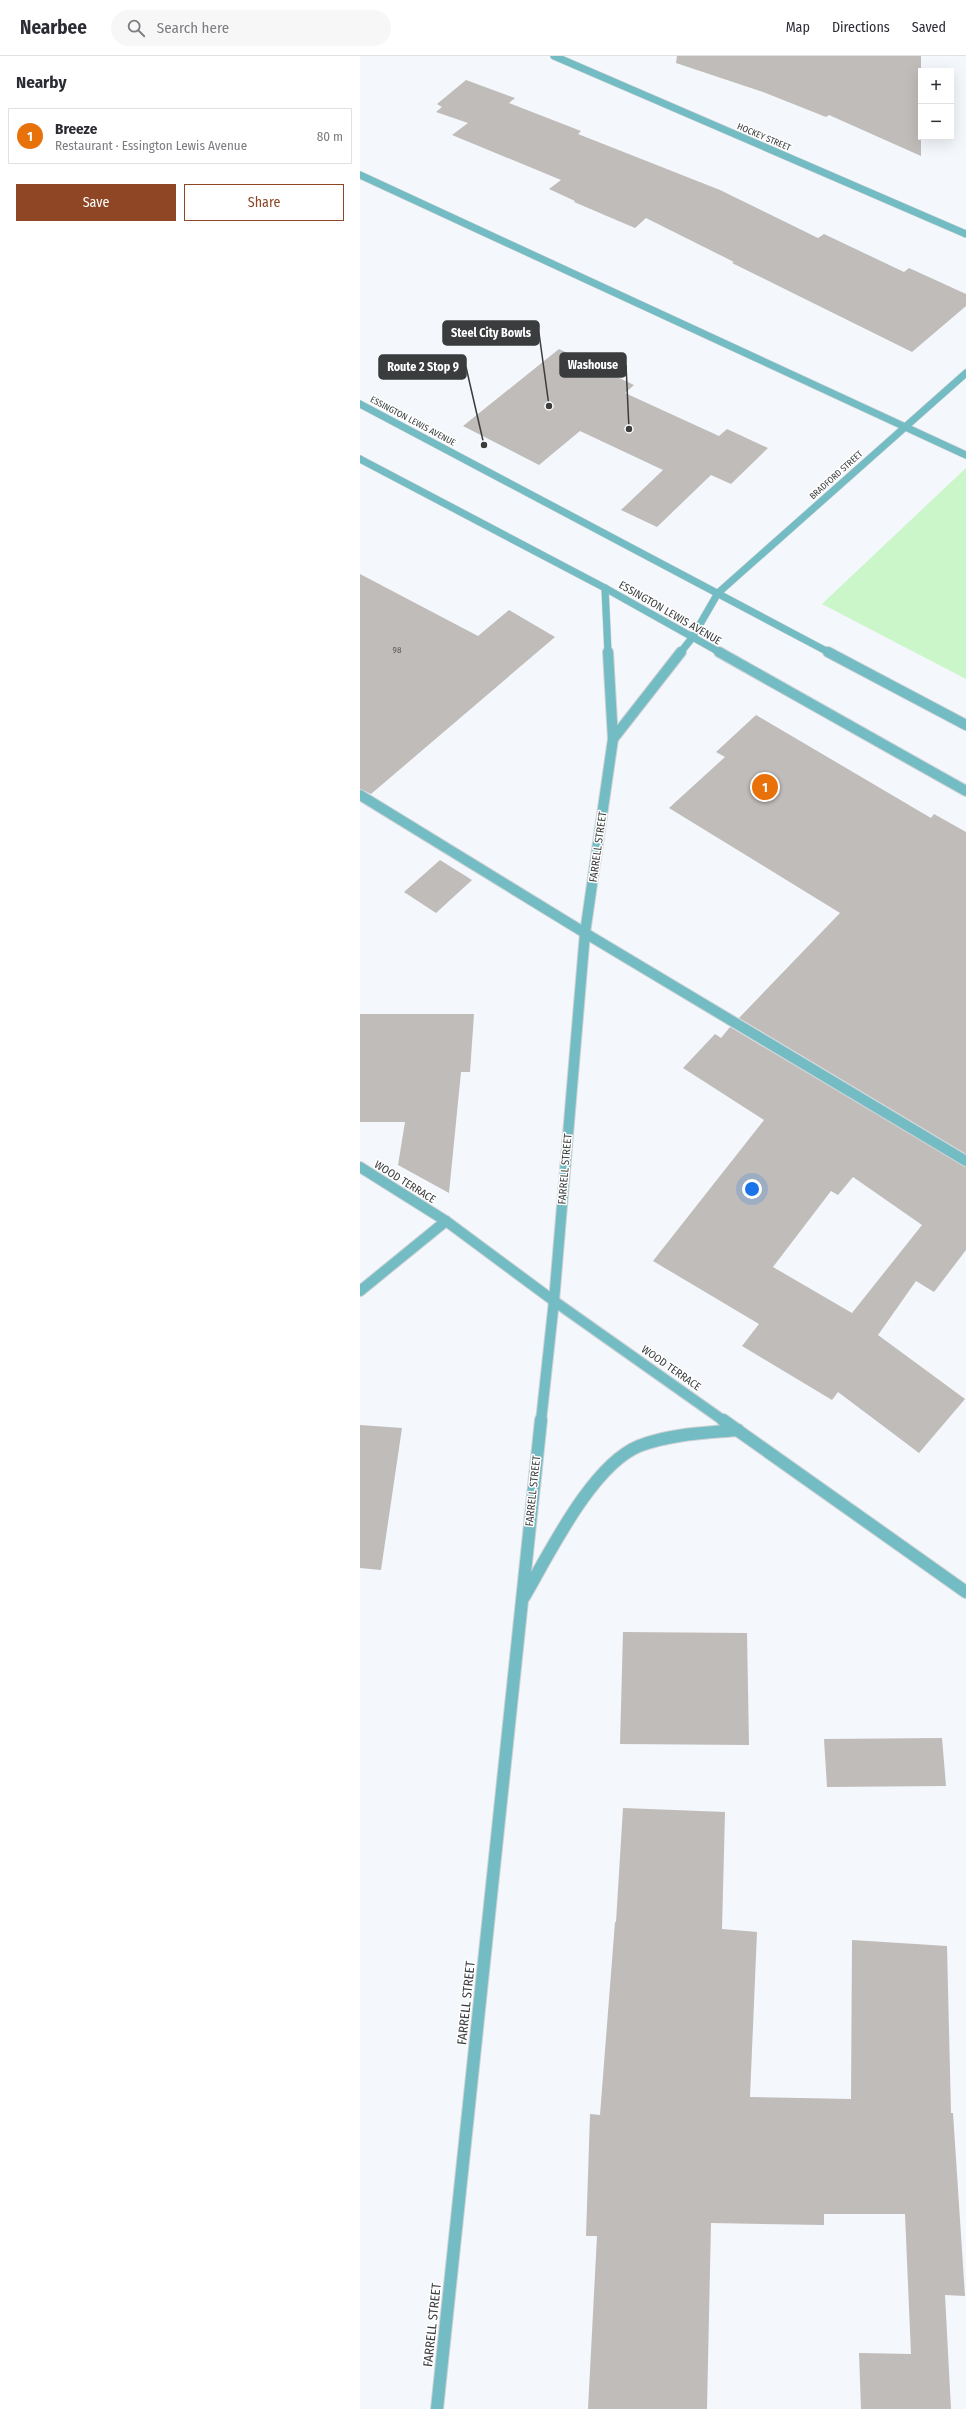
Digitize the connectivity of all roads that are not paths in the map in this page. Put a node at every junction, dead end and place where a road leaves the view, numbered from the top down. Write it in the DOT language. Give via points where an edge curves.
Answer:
graph roads {
  1 [pos="554,56"];
  2 [pos="360,175"];
  3 [pos="966,234"];
  4 [pos="966,373"];
  5 [pos="360,404"];
  6 [pos="906,427"];
  7 [pos="966,455"];
  8 [pos="360,459"];
  9 [pos="604,588"];
  10 [pos="718,593"];
  11 [pos="692,638"];
  12 [pos="966,725"];
  13 [pos="613,739"];
  14 [pos="966,791"];
  15 [pos="360,795"];
  16 [pos="585,933"];
  17 [pos="966,1161"];
  18 [pos="360,1167"];
  19 [pos="446,1221"];
  20 [pos="360,1291"];
  21 [pos="554,1301"];
  22 [pos="738,1430"];
  23 [pos="966,1592"];
  24 [pos="522,1600"];
  25 [pos="437,2409"];
  1 -- 3 [label="street, HOCKEY STREET"];
  2 -- 6 [label="street"];
  4 -- 6 [label="street, BRADFORD STREET"];
  5 -- 10 [label="street, ESSINGTON LEWIS AVENUE"];
  6 -- 7 [label="street"];
  6 -- 10 [label="street, BRADFORD STREET"];
  8 -- 9 [label="street, ESSINGTON LEWIS AVENUE"];
  9 -- 11 [label="street, ESSINGTON LEWIS AVENUE"];
  9 -- 13 [label="street, FARRELL STREET"];
  10 -- 11 [label="street, BRADFORD STREET"];
  10 -- 12 [label="street, ESSINGTON LEWIS AVENUE"];
  11 -- 13 [label="street, FARRELL STREET"];
  11 -- 14 [label="street, ESSINGTON LEWIS AVENUE"];
  13 -- 16 [label="street, FARRELL STREET"];
  15 -- 16 [label="street"];
  16 -- 17 [label="street"];
  16 -- 21 [label="street, FARRELL STREET"];
  18 -- 19 [label="street, WOOD TERRACE"];
  19 -- 20 [label="street"];
  19 -- 21 [label="street, WOOD TERRACE"];
  21 -- 22 [label="street, WOOD TERRACE"];
  21 -- 24 [label="street, FARRELL STREET"];
  22 -- 23 [label="street, WOOD TERRACE"];
  22 -- 24 [label="street, FARRELL STREET" via="654,1442 627,1452 609,1467 591,1489"];
  24 -- 25 [label="street, FARRELL STREET"];
}
